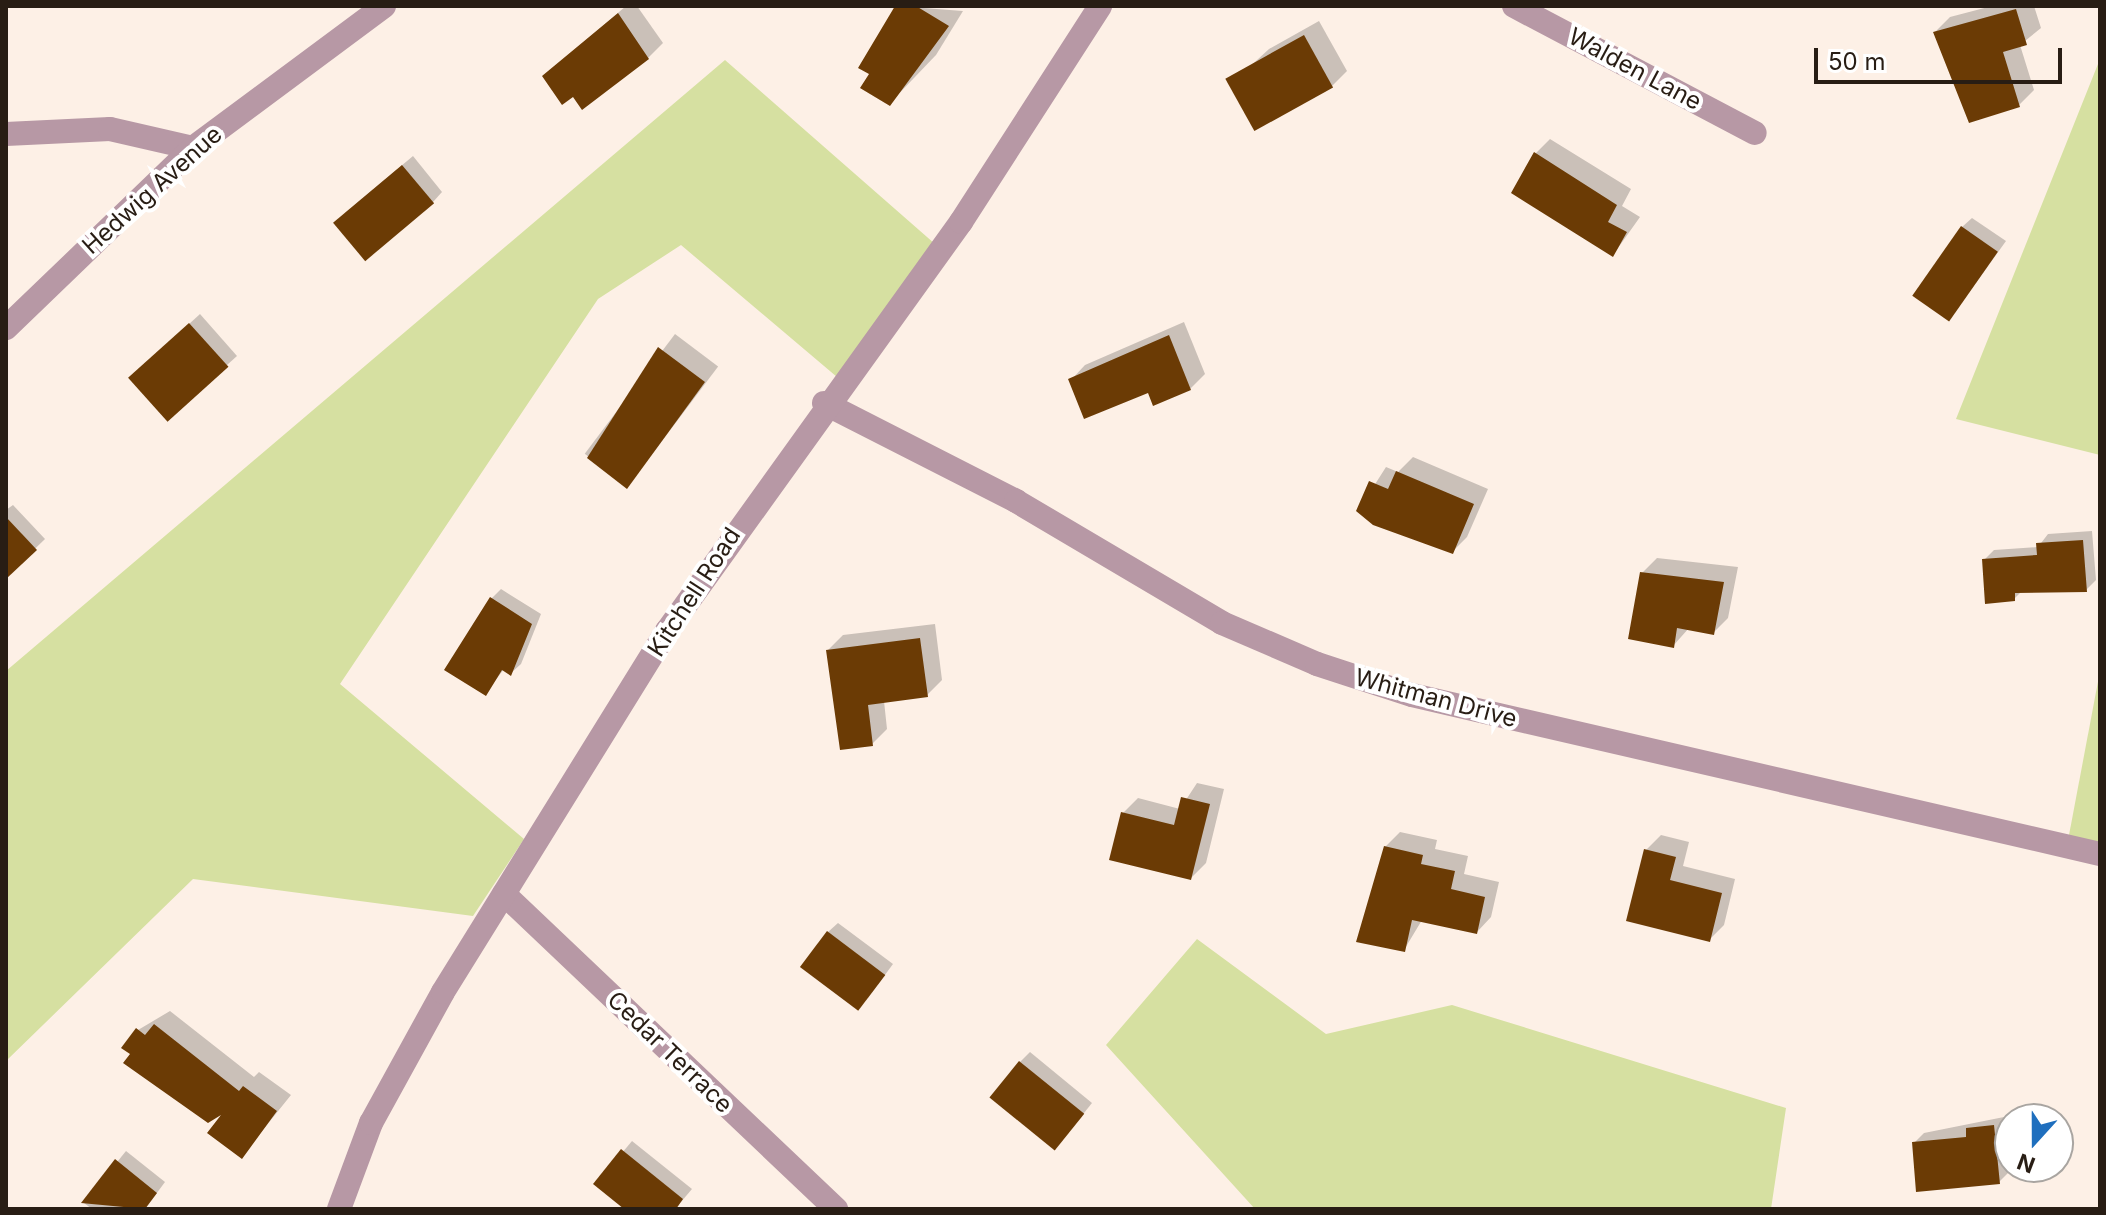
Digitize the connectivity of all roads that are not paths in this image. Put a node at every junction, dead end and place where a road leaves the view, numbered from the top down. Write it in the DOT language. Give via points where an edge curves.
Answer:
graph roads {
  1 [pos="384,6"];
  2 [pos="1100,6"];
  3 [pos="1514,6"];
  4 [pos="1755,133"];
  5 [pos="6,134"];
  6 [pos="193,148"];
  7 [pos="6,328"];
  8 [pos="824,403"];
  9 [pos="2100,854"];
  10 [pos="504,894"];
  11 [pos="339,1209"];
  12 [pos="836,1209"];
  1 -- 6 [label="street, Hedwig Avenue"];
  2 -- 8 [label="street, Kitchell Road" via="961,222"];
  3 -- 4 [label="street, Walden Lane"];
  5 -- 6 [label="street" via="110,129"];
  6 -- 7 [label="street, Hedwig Avenue"];
  8 -- 9 [label="street, Whitman Drive" via="1016,501 1222,623 1317,664 1428,699"];
  8 -- 10 [label="street, Kitchell Road" via="676,618"];
  10 -- 11 [label="street, Kitchell Road" via="371,1123"];
  10 -- 12 [label="street, Cedar Terrace"];
}
